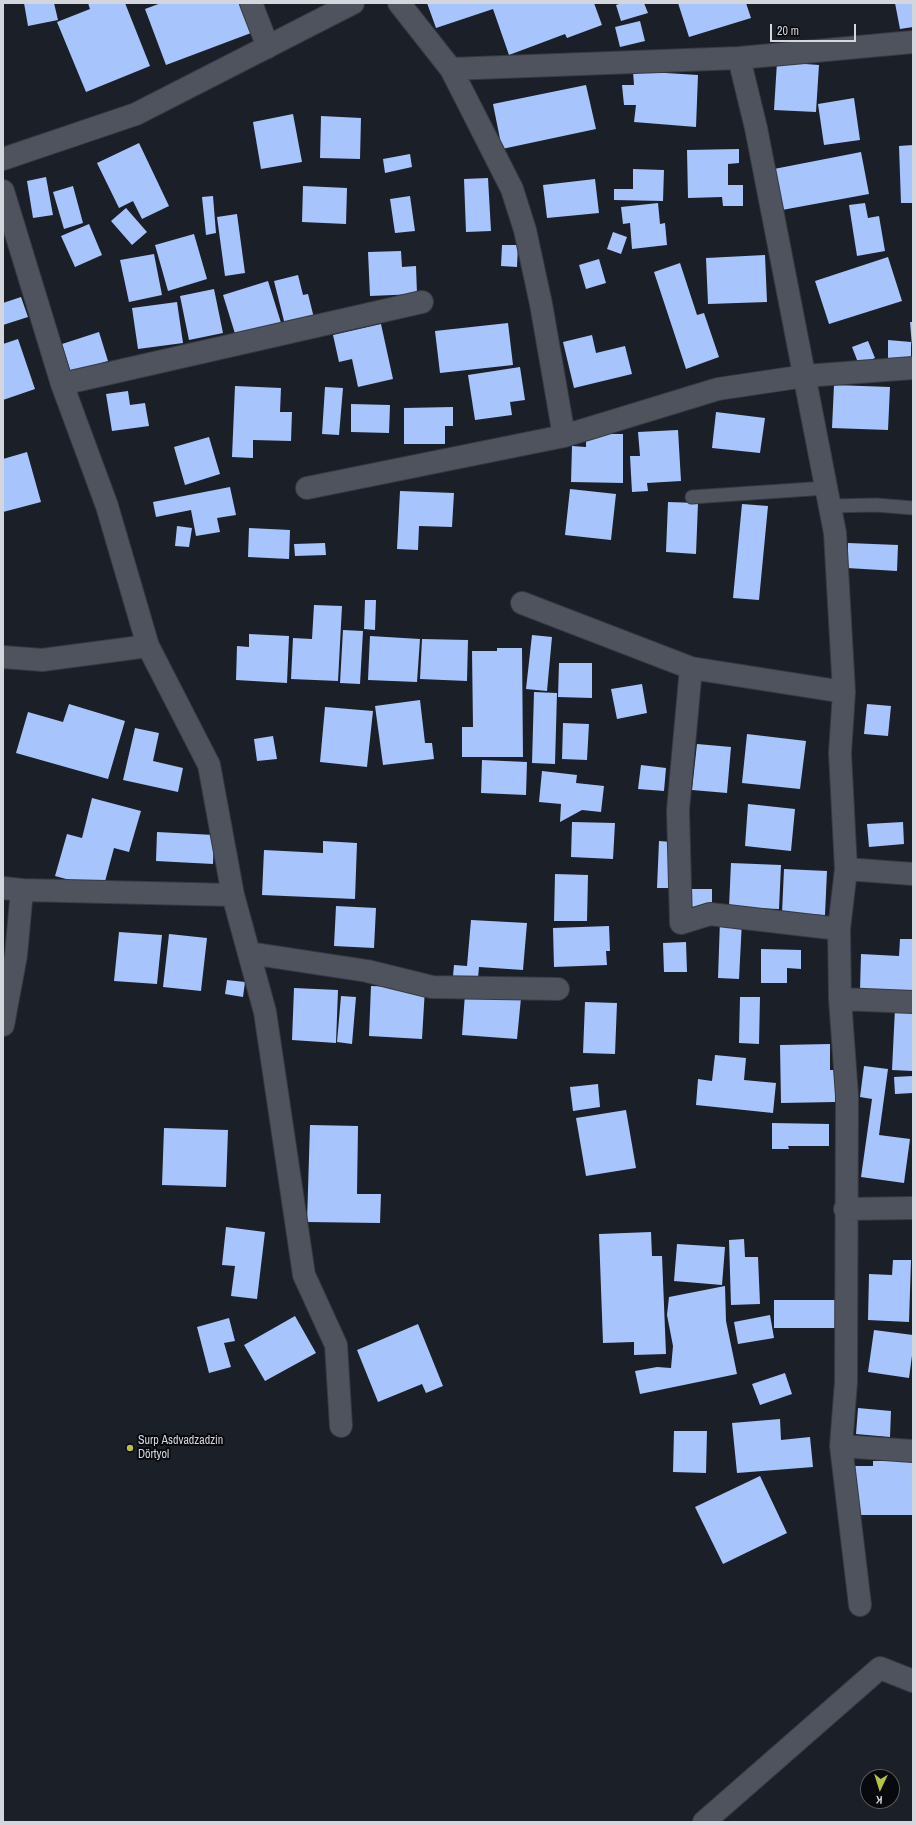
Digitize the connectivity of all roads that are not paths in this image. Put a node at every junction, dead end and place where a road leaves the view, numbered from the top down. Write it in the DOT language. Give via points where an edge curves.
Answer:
graph roads {
  1 [pos="251,3"];
  2 [pos="353,3"];
  3 [pos="399,3"];
  4 [pos="913,42"];
  5 [pos="268,47"];
  6 [pos="740,58"];
  7 [pos="450,69"];
  8 [pos="3,159"];
  9 [pos="3,190"];
  10 [pos="422,302"];
  11 [pos="913,368"];
  12 [pos="805,376"];
  13 [pos="62,384"];
  14 [pos="564,436"];
  15 [pos="307,488"];
  16 [pos="692,497"];
  17 [pos="828,497"];
  18 [pos="913,508"];
  19 [pos="522,603"];
  20 [pos="148,646"];
  21 [pos="3,657"];
  22 [pos="691,668"];
  23 [pos="844,692"];
  24 [pos="846,869"];
  25 [pos="913,874"];
  26 [pos="13,889"];
  27 [pos="234,895"];
  28 [pos="839,929"];
  29 [pos="249,954"];
  30 [pos="558,988"];
  31 [pos="840,999"];
  32 [pos="913,1002"];
  33 [pos="3,1025"];
  34 [pos="913,1208"];
  35 [pos="845,1209"];
  36 [pos="341,1426"];
  37 [pos="841,1446"];
  38 [pos="913,1451"];
  39 [pos="860,1605"];
  40 [pos="913,1681"];
  41 [pos="704,1822"];
  1 -- 5 [label="street"];
  2 -- 5 [label="street"];
  3 -- 7 [label="street"];
  4 -- 6 [label="street"];
  5 -- 8 [label="street" via="136,114"];
  6 -- 7 [label="street"];
  6 -- 12 [label="street"];
  7 -- 14 [label="street" via="512,189 523,223 541,304"];
  9 -- 13 [label="street"];
  10 -- 13 [label="street"];
  11 -- 12 [label="street"];
  12 -- 14 [label="street" via="718,389"];
  12 -- 17 [label="street"];
  13 -- 20 [label="street" via="107,506"];
  14 -- 15 [label="street"];
  16 -- 17 [label="lane"];
  17 -- 18 [label="lane"];
  17 -- 23 [label="street" via="835,533"];
  19 -- 22 [label="street"];
  20 -- 21 [label="street" via="42,660"];
  20 -- 27 [label="street" via="209,765"];
  22 -- 23 [label="street"];
  22 -- 28 [label="street" via="678,810 681,923 710,914"];
  23 -- 24 [label="street" via="840,753"];
  24 -- 25 [label="street"];
  24 -- 28 [label="street"];
  26 -- 27 [label="street"];
  26 -- 33 [label="street" via="16,955"];
  27 -- 29 [label="street"];
  28 -- 31 [label="street"];
  29 -- 30 [label="street" via="367,971 432,987"];
  29 -- 36 [label="street" via="265,1012 304,1275 336,1345"];
  31 -- 32 [label="street"];
  31 -- 35 [label="street" via="847,1096"];
  34 -- 35 [label="street"];
  35 -- 37 [label="street" via="846,1382"];
  37 -- 38 [label="street"];
  37 -- 39 [label="street"];
  40 -- 41 [label="street" via="880,1668"];
}
